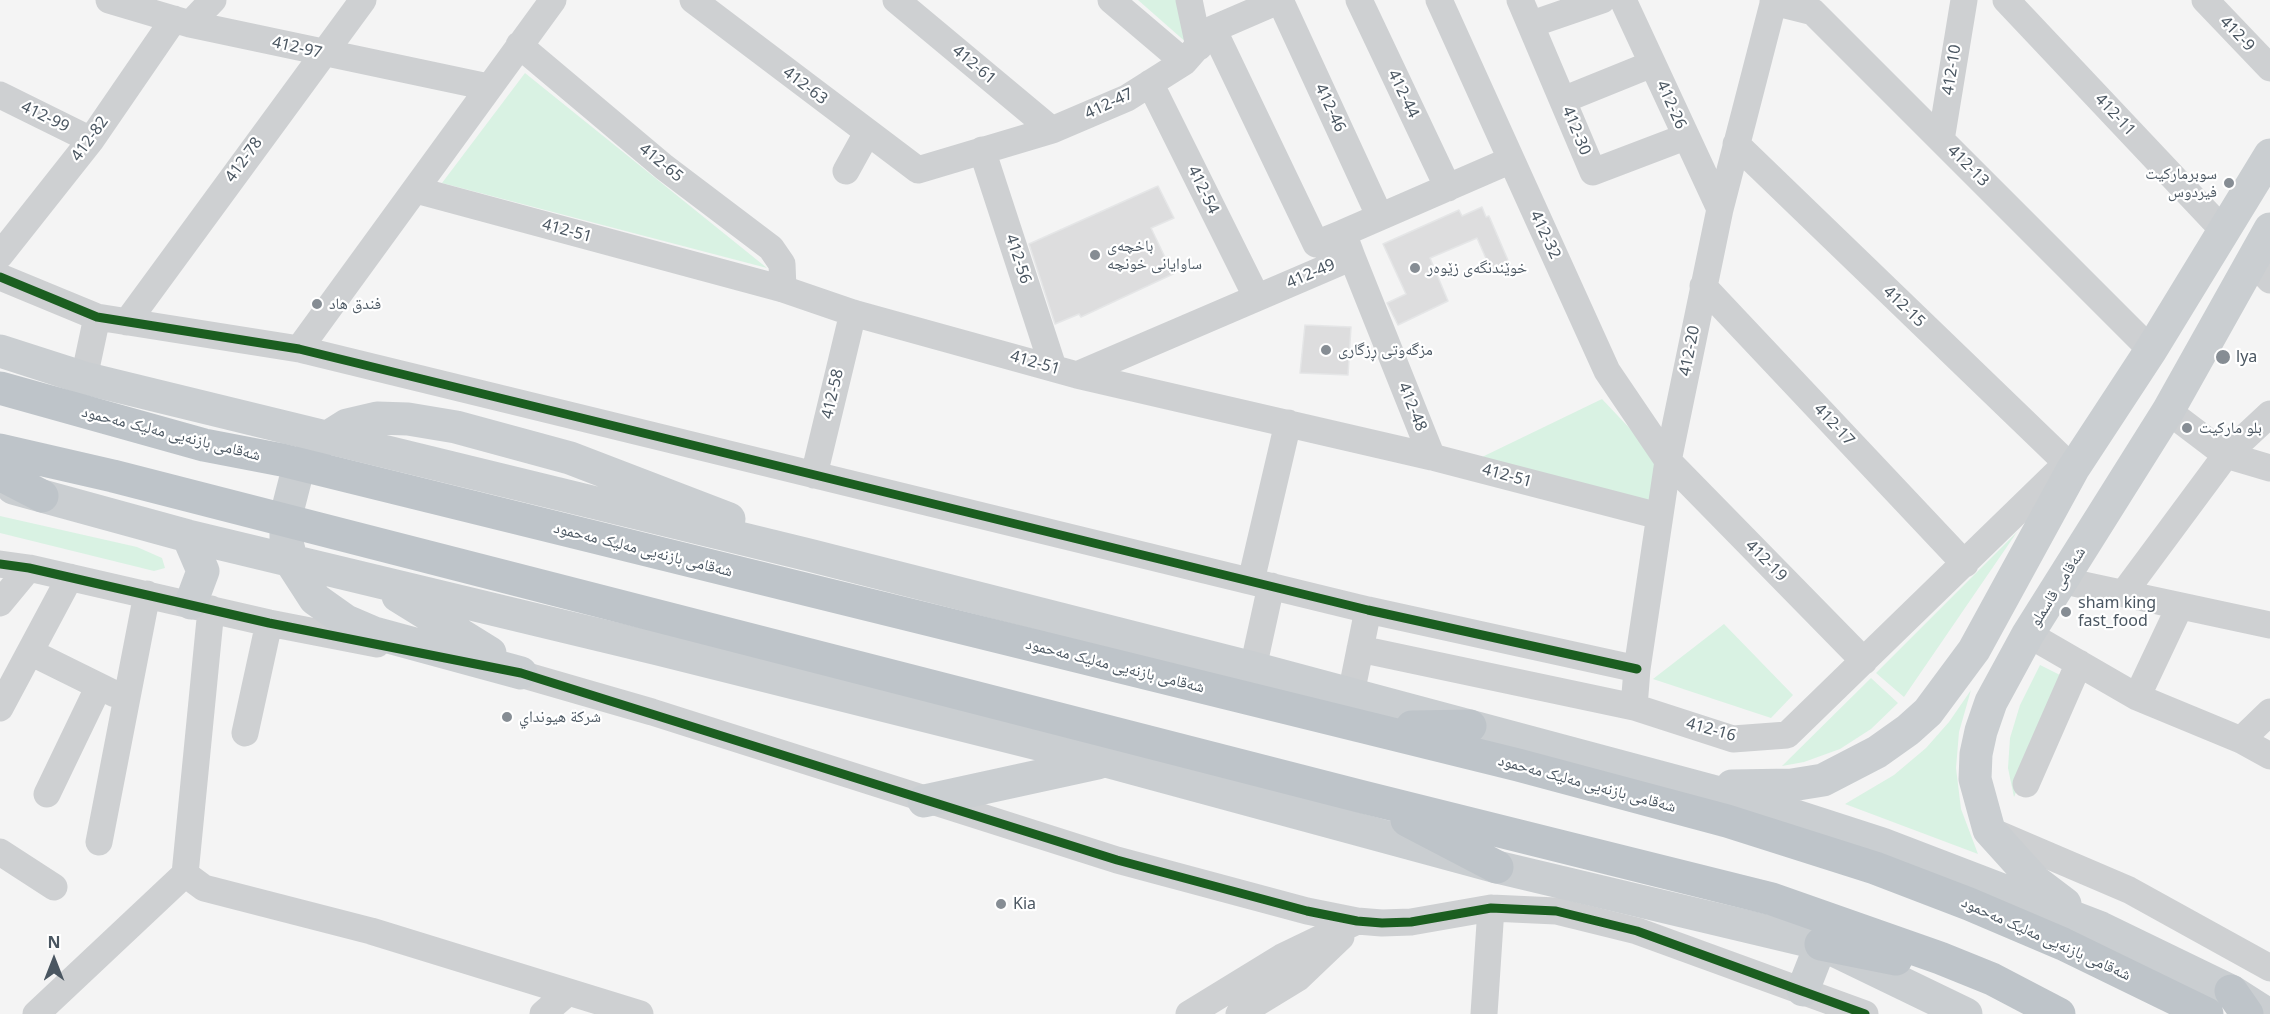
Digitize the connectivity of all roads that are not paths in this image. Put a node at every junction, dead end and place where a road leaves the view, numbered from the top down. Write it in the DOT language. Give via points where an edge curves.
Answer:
graph roads {
  1 [pos="109,0"];
  2 [pos="213,0"];
  3 [pos="363,0"];
  4 [pos="553,0"];
  5 [pos="693,0"];
  6 [pos="896,0"];
  7 [pos="1111,0"];
  8 [pos="1189,0"];
  9 [pos="1280,0"];
  10 [pos="1359,0"];
  11 [pos="1439,0"];
  12 [pos="1520,0"];
  13 [pos="1602,0"];
  14 [pos="1623,0"];
  15 [pos="1964,0"];
  16 [pos="2006,0"];
  17 [pos="2205,0"];
  18 [pos="1773,1"];
  19 [pos="1815,6"];
  20 [pos="182,22"];
  21 [pos="1532,24"];
  22 [pos="519,45"];
  23 [pos="1199,46"];
  24 [pos="321,54"];
  25 [pos="1652,64"];
  26 [pos="2270,68"];
  27 [pos="1150,83"];
  28 [pos="488,87"];
  29 [pos="0,95"];
  30 [pos="1563,100"];
  31 [pos="1052,130"];
  32 [pos="867,133"];
  33 [pos="1685,137"];
  34 [pos="91,140"];
  35 [pos="1941,140"];
  36 [pos="1736,144"];
  37 [pos="982,150"];
  38 [pos="2270,155"];
  39 [pos="1511,160"];
  40 [pos="918,170"];
  41 [pos="846,171"];
  42 [pos="1448,188"];
  43 [pos="416,190"];
  44 [pos="1720,209"];
  45 [pos="1380,217"];
  46 [pos="2270,229"];
  47 [pos="2224,231"];
  48 [pos="1347,245"];
  49 [pos="0,255"];
  50 [pos="1321,256"];
  51 [pos="2261,271"];
  52 [pos="0,277"];
  53 [pos="1703,286"];
  54 [pos="783,289"];
  55 [pos="1257,298"];
  56 [pos="853,313"];
  57 [pos="97,317"];
  58 [pos="127,322"];
  59 [pos="299,349"];
  60 [pos="2151,350"];
  61 [pos="0,351"];
  62 [pos="1065,371"];
  63 [pos="84,378"];
  64 [pos="0,388"];
  65 [pos="2168,411"];
  66 [pos="2270,414"];
  67 [pos="1288,423"];
  68 [pos="0,450"];
  69 [pos="2226,455"];
  70 [pos="1432,457"];
  71 [pos="1668,461"];
  72 [pos="2070,466"];
  73 [pos="2270,468"];
  74 [pos="0,474"];
  75 [pos="814,475"];
  76 [pos="0,484"];
  77 [pos="42,496"];
  78 [pos="1659,516"];
  79 [pos="188,536"];
  80 [pos="236,547"];
  81 [pos="0,552"];
  82 [pos="809,555"];
  83 [pos="0,564"];
  84 [pos="1965,564"];
  85 [pos="29,568"];
  86 [pos="203,571"];
  87 [pos="70,577"];
  88 [pos="2060,580"];
  89 [pos="376,582"];
  90 [pos="1261,584"];
  91 [pos="147,594"];
  92 [pos="2123,594"];
  93 [pos="0,603"];
  94 [pos="201,606"];
  95 [pos="2180,606"];
  96 [pos="1368,610"];
  97 [pos="1996,612"];
  98 [pos="269,623"];
  99 [pos="2270,625"];
  100 [pos="2028,634"];
  101 [pos="1360,650"];
  102 [pos="30,652"];
  103 [pos="1864,661"];
  104 [pos="2079,663"];
  105 [pos="1254,668"];
  106 [pos="1636,669"];
  107 [pos="521,673"];
  108 [pos="98,688"];
  109 [pos="1351,694"];
  110 [pos="2137,697"];
  111 [pos="127,699"];
  112 [pos="1634,707"];
  113 [pos="0,708"];
  114 [pos="2270,712"];
  115 [pos="1470,726"];
  116 [pos="1365,728"];
  117 [pos="245,733"];
  118 [pos="2241,740"];
  119 [pos="2270,756"];
  120 [pos="1106,761"];
  121 [pos="2026,784"];
  122 [pos="1698,786"];
  123 [pos="47,794"];
  124 [pos="1363,797"];
  125 [pos="924,801"];
  126 [pos="1989,830"];
  127 [pos="99,842"];
  128 [pos="0,852"];
  129 [pos="1497,867"];
  130 [pos="184,874"];
  131 [pos="54,887"];
  132 [pos="1491,908"];
  133 [pos="1358,921"];
  134 [pos="2101,928"];
  135 [pos="1821,944"];
  136 [pos="1290,968"];
  137 [pos="2270,969"];
  138 [pos="1992,979"];
  139 [pos="1803,990"];
  140 [pos="568,992"];
  141 [pos="2239,1003"];
  142 [pos="1853,1011"];
  143 [pos="36,1014"];
  144 [pos="543,1014"];
  145 [pos="640,1014"];
  146 [pos="1189,1014"];
  147 [pos="1239,1014"];
  148 [pos="1484,1014"];
  149 [pos="1966,1014"];
  150 [pos="2059,1014"];
  151 [pos="2207,1014"];
  152 [pos="2267,1014"];
  1 -- 20 [label="street, 412-97"];
  2 -- 20 [label="street, 412-82"];
  3 -- 24 [label="street, 412-78"];
  4 -- 22 [label="street"];
  5 -- 32 [label="street, 412-63"];
  6 -- 31 [label="street, 412-61"];
  7 -- 23 [label="street"];
  8 -- 23 [label="street"];
  9 -- 23 [label="street, 412-47"];
  9 -- 45 [label="street, 412-46"];
  10 -- 42 [label="street, 412-44"];
  11 -- 39 [label="street, 412-32"];
  12 -- 21 [label="street, 412-30"];
  13 -- 21 [label="street"];
  14 -- 25 [label="street, 412-26"];
  15 -- 35 [label="street, 412-10"];
  16 -- 47 [label="street, 412-11"];
  17 -- 26 [label="street, 412-9"];
  18 -- 19 [label="street, 412-13"];
  18 -- 36 [label="street, 412-20"];
  19 -- 35 [label="street, 412-13"];
  20 -- 24 [label="street, 412-97"];
  20 -- 34 [label="street, 412-82"];
  21 -- 30 [label="street, 412-30"];
  22 -- 28 [label="street"];
  22 -- 54 [label="street, 412-65" via="664,167 771,248 782,264"];
  23 -- 27 [label="street, 412-47"];
  23 -- 50 [label="street"];
  24 -- 28 [label="street, 412-97"];
  24 -- 58 [label="street, 412-78"];
  25 -- 30 [label="street"];
  25 -- 33 [label="street, 412-26"];
  27 -- 31 [label="street, 412-47" via="1127,98"];
  27 -- 55 [label="street, 412-54"];
  28 -- 43 [label="street"];
  29 -- 34 [label="street, 412-99"];
  30 -- 33 [label="street, 412-30" via="1593,172"];
  31 -- 37 [label="street, 412-47"];
  32 -- 40 [label="street, 412-63"];
  32 -- 41 [label="street"];
  33 -- 44 [label="street, 412-26"];
  34 -- 49 [label="street, 412-82"];
  35 -- 60 [label="street, 412-13"];
  36 -- 44 [label="street, 412-20"];
  36 -- 72 [label="street, 412-15"];
  37 -- 40 [label="street, 412-47"];
  37 -- 62 [label="street, 412-56"];
  38 -- 47 [label="main road"];
  39 -- 42 [label="street"];
  39 -- 71 [label="street, 412-32" via="1607,371"];
  42 -- 45 [label="street"];
  43 -- 54 [label="street, 412-51"];
  43 -- 59 [label="street"];
  44 -- 53 [label="street, 412-20"];
  45 -- 48 [label="street"];
  46 -- 51 [label="main road, شەقامی قاسملو"];
  47 -- 60 [label="main road"];
  48 -- 50 [label="street, 412-49"];
  48 -- 70 [label="street, 412-48"];
  50 -- 55 [label="street, 412-49"];
  51 -- 65 [label="main road, شەقامی قاسملو"];
  52 -- 57 [label="street"];
  53 -- 71 [label="street, 412-20"];
  53 -- 84 [label="street, 412-17"];
  54 -- 56 [label="street, 412-51"];
  55 -- 62 [label="street, 412-49"];
  56 -- 62 [label="street, 412-51"];
  56 -- 75 [label="street, 412-58"];
  57 -- 58 [label="street"];
  57 -- 63 [label="street"];
  58 -- 59 [label="street"];
  59 -- 75 [label="street"];
  60 -- 72 [label="main road"];
  61 -- 63 [label="main road"];
  62 -- 67 [label="street, 412-51"];
  63 -- 82 [label="main road"];
  64 -- 116 [label="highway, شەقامی بازنەیی مەلیک مەحمود" via="204,445 282,460"];
  65 -- 69 [label="street"];
  65 -- 88 [label="main road, شەقامی قاسملو"];
  66 -- 69 [label="street"];
  67 -- 70 [label="street, 412-51"];
  67 -- 90 [label="street"];
  68 -- 124 [label="highway"];
  69 -- 73 [label="street"];
  69 -- 92 [label="street"];
  70 -- 78 [label="street, 412-51"];
  71 -- 78 [label="street, 412-20"];
  71 -- 103 [label="street, 412-19"];
  72 -- 84 [label="street, 412-16"];
  72 -- 97 [label="main road"];
  74 -- 77 [label="highway"];
  75 -- 90 [label="street"];
  76 -- 77 [label="main road"];
  77 -- 79 [label="main road"];
  78 -- 106 [label="street, 412-20"];
  79 -- 80 [label="main road"];
  79 -- 86 [label="main road"];
  80 -- 86 [label="main road"];
  80 -- 89 [label="main road"];
  81 -- 85 [label="street"];
  82 -- 105 [label="main road"];
  82 -- 107 [label="main road" via="696,504 570,458 456,427 376,418 347,425 320,442 303,461 289,494 285,528 293,565 306,589 324,607 374,633"];
  83 -- 85 [label="street"];
  84 -- 103 [label="street, 412-16"];
  85 -- 87 [label="street"];
  85 -- 93 [label="street"];
  86 -- 94 [label="main road"];
  87 -- 91 [label="street"];
  87 -- 102 [label="street"];
  88 -- 92 [label="street"];
  88 -- 100 [label="main road, شەقامی قاسملو"];
  89 -- 107 [label="main road"];
  89 -- 120 [label="main road" via="658,648"];
  90 -- 96 [label="street"];
  90 -- 105 [label="street"];
  91 -- 94 [label="street"];
  91 -- 111 [label="street"];
  92 -- 95 [label="street"];
  94 -- 98 [label="street"];
  94 -- 130 [label="street"];
  95 -- 99 [label="street"];
  95 -- 110 [label="street"];
  96 -- 101 [label="street"];
  96 -- 106 [label="street"];
  97 -- 100 [label="main road"];
  97 -- 122 [label="main road" via="1974,650 1928,712 1852,768 1823,780 1792,785"];
  98 -- 107 [label="street"];
  98 -- 117 [label="street"];
  100 -- 104 [label="street"];
  100 -- 126 [label="main road, شەقامی قاسملو" via="1991,702 1976,754 1975,778"];
  101 -- 109 [label="street"];
  101 -- 112 [label="street, 412-16"];
  102 -- 108 [label="street"];
  102 -- 113 [label="street"];
  103 -- 112 [label="street, 412-16" via="1787,735 1733,738"];
  104 -- 110 [label="street"];
  104 -- 121 [label="street"];
  105 -- 109 [label="main road"];
  106 -- 112 [label="street, 412-20"];
  107 -- 125 [label="street"];
  108 -- 111 [label="street"];
  108 -- 123 [label="street"];
  109 -- 115 [label="main road"];
  110 -- 118 [label="street"];
  111 -- 127 [label="street"];
  114 -- 118 [label="street"];
  115 -- 116 [label="highway"];
  115 -- 122 [label="main road"];
  116 -- 151 [label="highway, شەقامی بازنەیی مەلیک مەحمود" via="1664,804 1875,868 2022,926"];
  118 -- 119 [label="street"];
  120 -- 125 [label="main road"];
  120 -- 129 [label="main road"];
  122 -- 134 [label="main road" via="1882,843"];
  124 -- 129 [label="highway"];
  124 -- 138 [label="highway" via="1772,899 1880,935"];
  125 -- 133 [label="street" via="1117,860"];
  126 -- 134 [label="main road, شەقامی قاسملو" via="2036,882"];
  126 -- 137 [label="street" via="2129,890"];
  128 -- 131 [label="street"];
  129 -- 135 [label="main road"];
  130 -- 140 [label="street" via="204,888 371,931"];
  130 -- 143 [label="street"];
  132 -- 133 [label="street" via="1411,922"];
  132 -- 139 [label="street" via="1556,911 1595,919"];
  132 -- 148 [label="street"];
  133 -- 136 [label="street"];
  134 -- 141 [label="main road"];
  135 -- 138 [label="highway"];
  135 -- 139 [label="main road"];
  135 -- 149 [label="main road"];
  136 -- 146 [label="street"];
  136 -- 147 [label="street"];
  138 -- 150 [label="highway"];
  139 -- 142 [label="street"];
  140 -- 144 [label="street"];
  140 -- 145 [label="street"];
  141 -- 152 [label="main road"];
}
